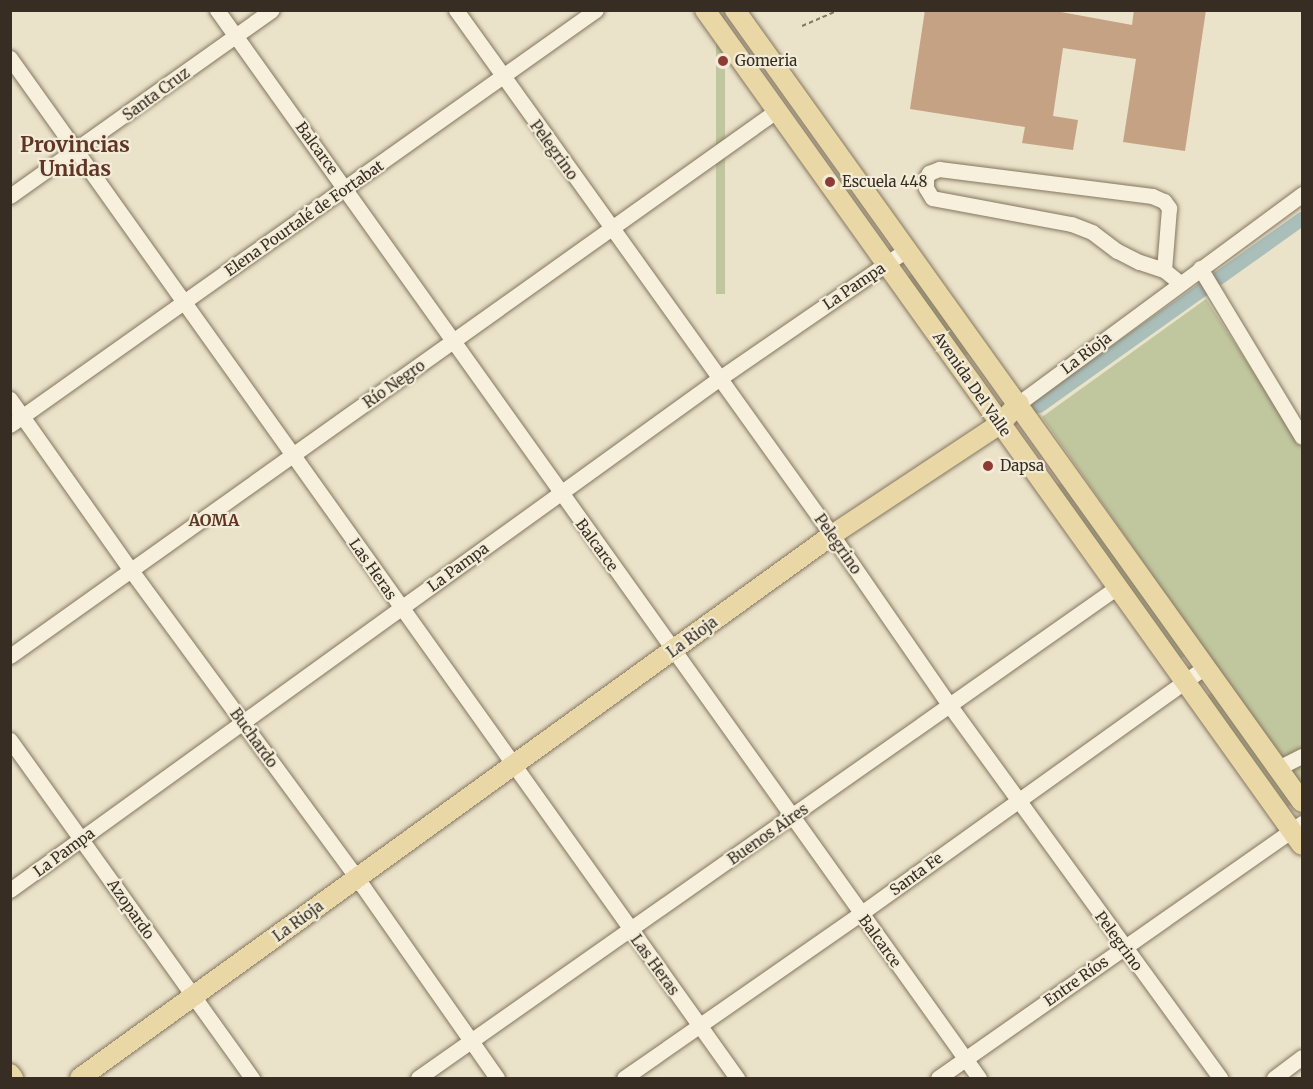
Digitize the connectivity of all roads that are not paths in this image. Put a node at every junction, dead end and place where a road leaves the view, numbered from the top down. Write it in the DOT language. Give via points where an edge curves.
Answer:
graph roads {
  1 [pos="217,10"];
  2 [pos="272,10"];
  3 [pos="456,10"];
  4 [pos="596,10"];
  5 [pos="705,10"];
  6 [pos="735,10"];
  7 [pos="236,37"];
  8 [pos="10,58"];
  9 [pos="502,77"];
  10 [pos="776,111"];
  11 [pos="77,150"];
  12 [pos="346,188"];
  13 [pos="1302,194"];
  14 [pos="10,196"];
  15 [pos="611,229"];
  16 [pos="908,249"];
  17 [pos="888,263"];
  18 [pos="1200,268"];
  19 [pos="1164,270"];
  20 [pos="1179,282"];
  21 [pos="184,303"];
  22 [pos="453,343"];
  23 [pos="720,378"];
  24 [pos="10,399"];
  25 [pos="1019,403"];
  26 [pos="1302,411"];
  27 [pos="1285,412"];
  28 [pos="17,420"];
  29 [pos="1000,424"];
  30 [pos="1302,438"];
  31 [pos="293,455"];
  32 [pos="559,494"];
  33 [pos="832,535"];
  34 [pos="130,569"];
  35 [pos="1116,588"];
  36 [pos="401,608"];
  37 [pos="672,651"];
  38 [pos="10,656"];
  39 [pos="1206,666"];
  40 [pos="1186,681"];
  41 [pos="950,706"];
  42 [pos="242,722"];
  43 [pos="10,740"];
  44 [pos="1302,756"];
  45 [pos="515,765"];
  46 [pos="1278,768"];
  47 [pos="1018,800"];
  48 [pos="1302,802"];
  49 [pos="792,818"];
  50 [pos="1299,833"];
  51 [pos="82,839"];
  52 [pos="357,878"];
  53 [pos="10,890"];
  54 [pos="860,914"];
  55 [pos="630,930"];
  56 [pos="1124,948"];
  57 [pos="193,997"];
  58 [pos="700,1026"];
  59 [pos="472,1041"];
  60 [pos="1302,1057"];
  61 [pos="965,1059"];
  62 [pos="10,1074"];
  63 [pos="13,1078"];
  64 [pos="80,1078"];
  65 [pos="252,1078"];
  66 [pos="418,1078"];
  67 [pos="497,1078"];
  68 [pos="624,1078"];
  69 [pos="736,1078"];
  70 [pos="938,1078"];
  71 [pos="979,1078"];
  72 [pos="1220,1078"];
  73 [pos="1274,1078"];
  1 -- 7 [label="street, Balcarce"];
  2 -- 7 [label="street, Santa Cruz"];
  3 -- 9 [label="street, Pelegrino"];
  4 -- 9 [label="street, Elena Pourtalé de Fortabat"];
  5 -- 10 [label="main road, Avenida Del Valle"];
  6 -- 16 [label="main road, Avenida Del Valle"];
  7 -- 11 [label="street, Santa Cruz"];
  7 -- 12 [label="street, Balcarce"];
  8 -- 11 [label="street, Las Heras"];
  9 -- 12 [label="street, Elena Pourtalé de Fortabat"];
  9 -- 15 [label="street, Pelegrino"];
  10 -- 15 [label="street, Río Negro"];
  10 -- 17 [label="main road, Avenida Del Valle"];
  11 -- 14 [label="street, Santa Cruz"];
  11 -- 21 [label="street, Las Heras"];
  12 -- 21 [label="street, Elena Pourtalé de Fortabat"];
  12 -- 22 [label="street, Balcarce"];
  13 -- 18 [label="street, La Rioja"];
  15 -- 22 [label="street, Río Negro"];
  15 -- 23 [label="street, Pelegrino"];
  16 -- 17 [label="street, La Pampa"];
  16 -- 25 [label="main road, Avenida Del Valle"];
  17 -- 23 [label="street, La Pampa"];
  17 -- 29 [label="main road, Avenida Del Valle"];
  18 -- 20 [label="street, La Rioja"];
  18 -- 27 [label="street"];
  19 -- 19 [label="street" via="1169,208 1158,198 939,169 926,178 932,198 1071,224 1092,232 1139,262"];
  19 -- 20 [label="street"];
  20 -- 25 [label="street, La Rioja"];
  21 -- 28 [label="street, Elena Pourtalé de Fortabat"];
  21 -- 31 [label="street, Las Heras"];
  22 -- 31 [label="street, Río Negro"];
  22 -- 32 [label="street, Balcarce"];
  23 -- 32 [label="street, La Pampa"];
  23 -- 33 [label="street, Pelegrino"];
  24 -- 28 [label="street, Buchardo"];
  25 -- 29 [label="main road, La Rioja"];
  25 -- 39 [label="main road, Avenida Del Valle"];
  26 -- 27 [label="street"];
  27 -- 30 [label="street"];
  28 -- 34 [label="street, Buchardo"];
  29 -- 33 [label="main road, La Rioja"];
  29 -- 35 [label="main road, Avenida Del Valle"];
  31 -- 34 [label="street, Río Negro"];
  31 -- 36 [label="street, Las Heras"];
  32 -- 36 [label="street, La Pampa"];
  32 -- 37 [label="street, Balcarce"];
  33 -- 37 [label="main road, La Rioja"];
  33 -- 41 [label="street, Pelegrino"];
  34 -- 38 [label="street, Río Negro"];
  34 -- 42 [label="street, Buchardo"];
  35 -- 40 [label="main road, Avenida Del Valle"];
  35 -- 41 [label="street, Buenos Aires"];
  36 -- 42 [label="street, La Pampa"];
  36 -- 45 [label="street, Las Heras"];
  37 -- 45 [label="main road, La Rioja"];
  37 -- 49 [label="street, Balcarce"];
  39 -- 40 [label="street, Santa Fe"];
  39 -- 46 [label="main road, Avenida Del Valle"];
  40 -- 47 [label="street, Santa Fe"];
  40 -- 50 [label="main road, Avenida Del Valle"];
  41 -- 47 [label="street, Pelegrino"];
  41 -- 49 [label="street, Buenos Aires"];
  42 -- 51 [label="street, La Pampa"];
  42 -- 52 [label="street, Buchardo"];
  43 -- 51 [label="street, Azopardo"];
  44 -- 46 [label="street"];
  45 -- 52 [label="main road, La Rioja"];
  45 -- 55 [label="street, Las Heras"];
  46 -- 48 [label="main road, Avenida Del Valle"];
  47 -- 54 [label="street, Santa Fe"];
  47 -- 56 [label="street, Pelegrino"];
  49 -- 54 [label="street, Balcarce"];
  49 -- 55 [label="street, Buenos Aires"];
  50 -- 56 [label="street, Entre Ríos"];
  51 -- 53 [label="street, La Pampa"];
  51 -- 57 [label="street, Azopardo"];
  52 -- 57 [label="main road, La Rioja"];
  52 -- 59 [label="street, Buchardo"];
  54 -- 58 [label="street, Santa Fe"];
  54 -- 61 [label="street, Balcarce"];
  55 -- 58 [label="street, Las Heras"];
  55 -- 59 [label="street, Buenos Aires"];
  56 -- 61 [label="street, Entre Ríos"];
  56 -- 72 [label="street, Pelegrino"];
  57 -- 64 [label="main road, La Rioja"];
  57 -- 65 [label="street, Azopardo"];
  58 -- 68 [label="street, Santa Fe"];
  58 -- 69 [label="street, Las Heras"];
  59 -- 66 [label="street, Buenos Aires"];
  59 -- 67 [label="street, Buchardo"];
  60 -- 73 [label="street"];
  61 -- 70 [label="street, Entre Ríos"];
  61 -- 71 [label="street, Balcarce"];
  62 -- 63 [label="main road"];
}
